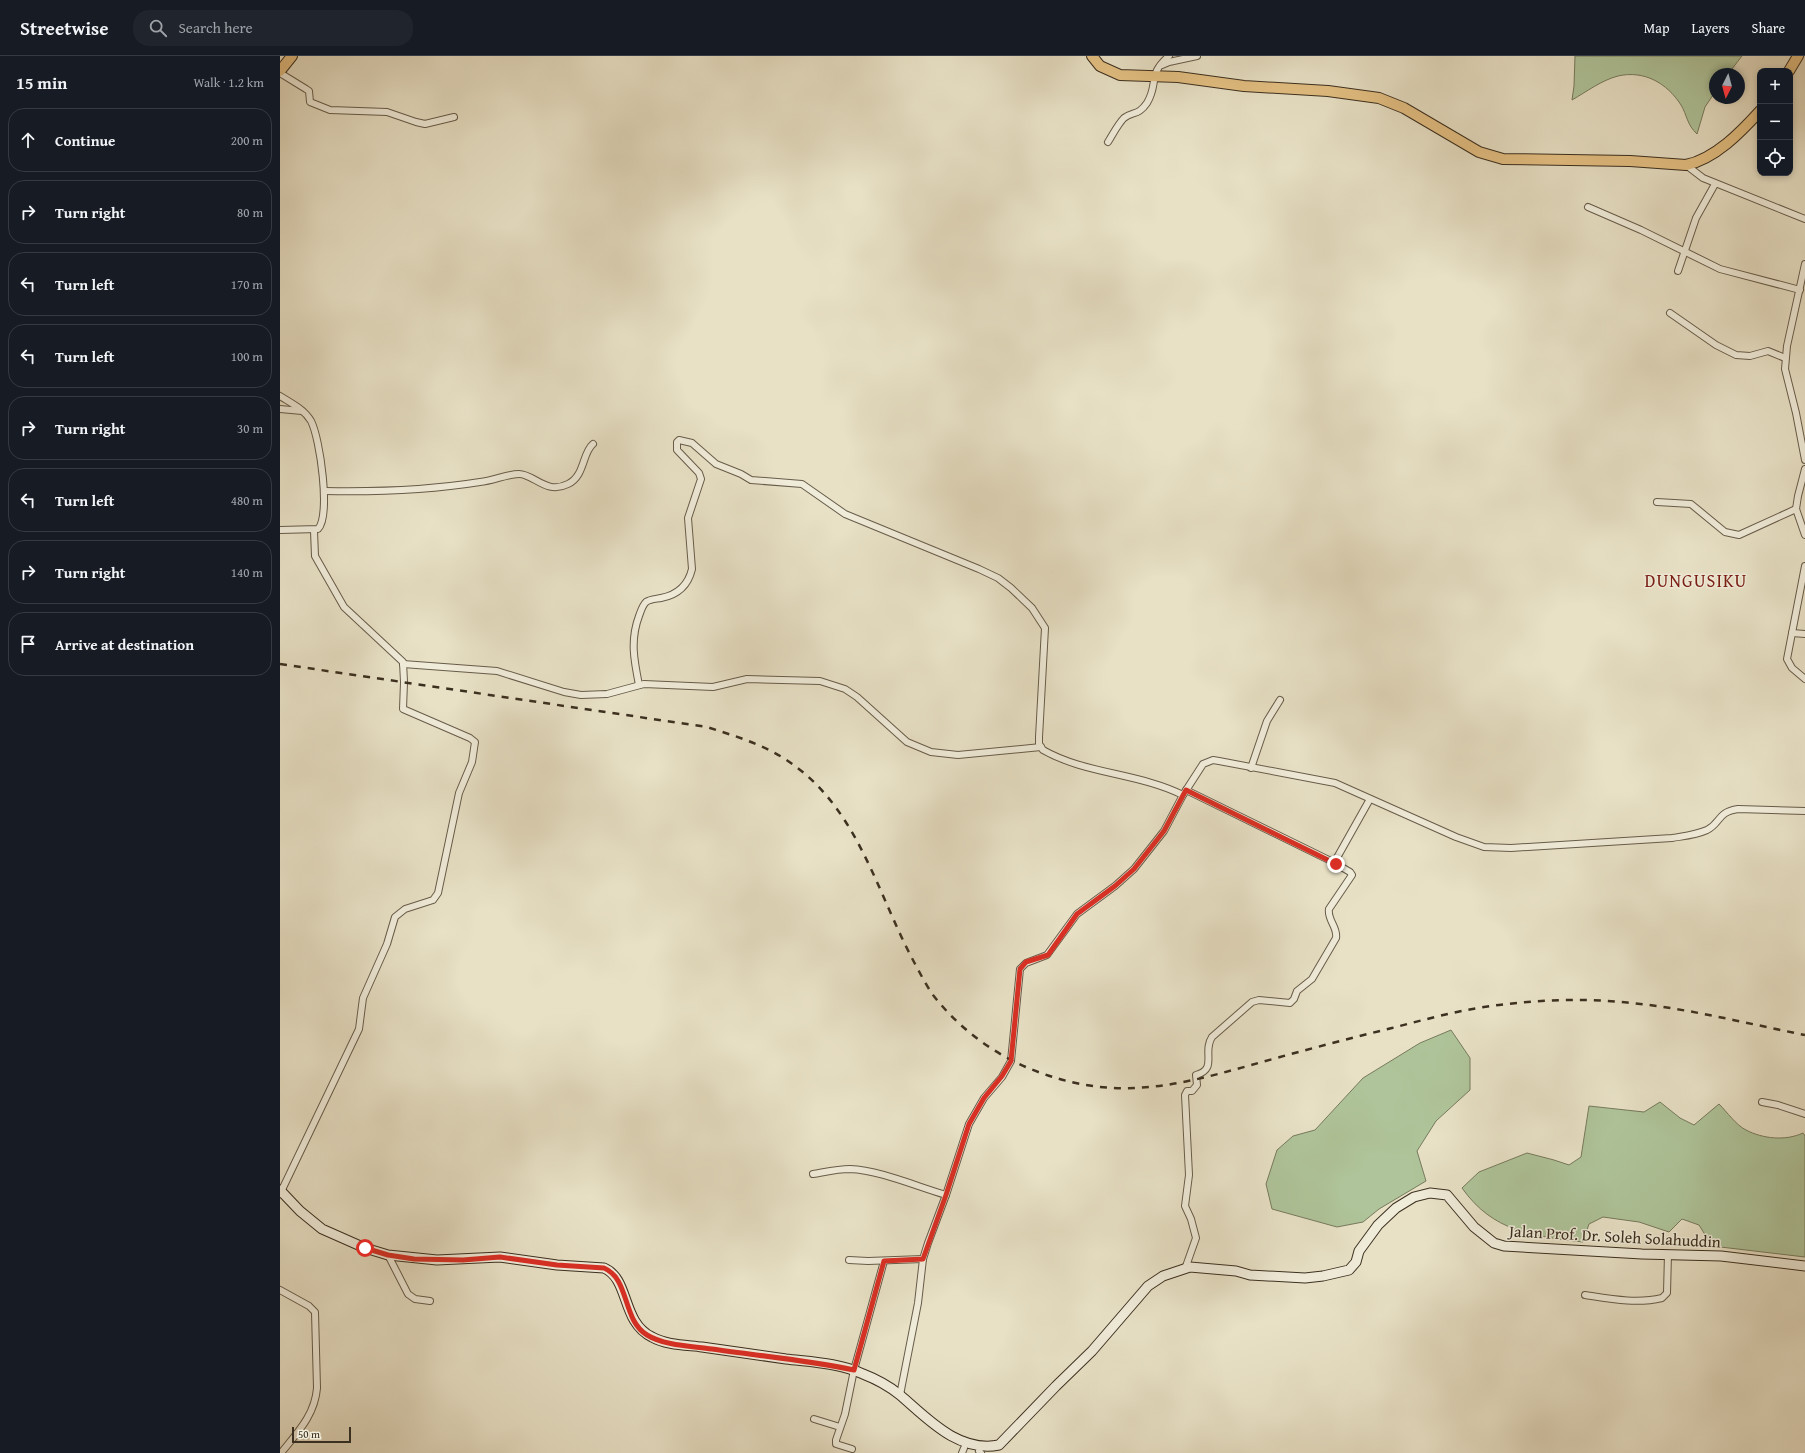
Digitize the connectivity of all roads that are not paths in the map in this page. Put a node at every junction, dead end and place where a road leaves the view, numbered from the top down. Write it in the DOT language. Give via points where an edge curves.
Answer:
graph roads {
  1 [pos="292,56"];
  2 [pos="1092,56"];
  3 [pos="1169,56"];
  4 [pos="1197,56"];
  5 [pos="1798,56"];
  6 [pos="1791,68"];
  7 [pos="280,72"];
  8 [pos="1155,72"];
  9 [pos="1757,114"];
  10 [pos="454,118"];
  11 [pos="1108,142"];
  12 [pos="1686,165"];
  13 [pos="1715,184"];
  14 [pos="1588,207"];
  15 [pos="1805,219"];
  16 [pos="1684,251"];
  17 [pos="1805,264"];
  18 [pos="1678,271"];
  19 [pos="1800,290"];
  20 [pos="1670,313"];
  21 [pos="1785,358"];
  22 [pos="280,396"];
  23 [pos="280,409"];
  24 [pos="304,412"];
  25 [pos="593,444"];
  26 [pos="1805,460"];
  27 [pos="1805,469"];
  28 [pos="325,492"];
  29 [pos="1657,502"];
  30 [pos="1796,508"];
  31 [pos="280,530"];
  32 [pos="314,531"];
  33 [pos="1805,535"];
  34 [pos="1805,566"];
  35 [pos="1792,633"];
  36 [pos="1805,634"];
  37 [pos="403,664"];
  38 [pos="1805,679"];
  39 [pos="638,685"];
  40 [pos="1280,700"];
  41 [pos="1041,747"];
  42 [pos="1251,768"];
  43 [pos="1184,792"];
  44 [pos="1370,799"];
  45 [pos="1805,811"];
  46 [pos="1334,863"];
  47 [pos="1762,1102"];
  48 [pos="1805,1114"];
  49 [pos="813,1174"];
  50 [pos="280,1191"];
  51 [pos="946,1195"];
  52 [pos="1668,1254"];
  53 [pos="388,1255"];
  54 [pos="923,1259"];
  55 [pos="849,1260"];
  56 [pos="884,1261"];
  57 [pos="1805,1266"];
  58 [pos="1185,1268"];
  59 [pos="280,1290"];
  60 [pos="1585,1295"];
  61 [pos="430,1301"];
  62 [pos="854,1370"];
  63 [pos="900,1396"];
  64 [pos="814,1419"];
  65 [pos="840,1427"];
  66 [pos="852,1448"];
  67 [pos="963,1451"];
  68 [pos="980,1452"];
  69 [pos="281,1453"];
  1 -- 7 [label="main road"];
  2 -- 8 [label="main road" via="1100,66 1113,74 1133,77"];
  3 -- 8 [label="street"];
  4 -- 8 [label="street" via="1168,62"];
  5 -- 6 [label="main road"];
  7 -- 10 [label="street" via="309,91 310,102 330,110 387,112 425,124"];
  8 -- 11 [label="street" via="1151,94 1143,108 1125,118"];
  8 -- 12 [label="main road" via="1244,86 1328,91 1379,98 1404,108 1479,152 1503,159"];
  9 -- 12 [label="main road" via="1735,136 1712,153"];
  12 -- 13 [label="street"];
  13 -- 15 [label="street"];
  13 -- 16 [label="street" via="1696,218"];
  14 -- 16 [label="street"];
  16 -- 18 [label="street"];
  16 -- 19 [label="street" via="1729,272"];
  17 -- 19 [label="street"];
  19 -- 21 [label="street"];
  20 -- 21 [label="street" via="1716,345 1736,355 1750,356 1768,351"];
  21 -- 26 [label="street" via="1786,378"];
  22 -- 24 [label="street"];
  23 -- 24 [label="street"];
  24 -- 28 [label="street" via="316,432"];
  25 -- 28 [label="street" via="590,446 585,464 577,475 569,484 558,488 546,486 521,474 472,483 368,492"];
  27 -- 30 [label="street"];
  28 -- 32 [label="street" via="322,524"];
  29 -- 30 [label="street" via="1691,504 1725,532 1738,535"];
  30 -- 33 [label="street"];
  31 -- 32 [label="street"];
  32 -- 37 [label="street" via="313,553 344,607"];
  34 -- 35 [label="street"];
  35 -- 36 [label="street"];
  35 -- 38 [label="street" via="1787,659 1792,668"];
  37 -- 39 [label="street" via="497,671 581,695 612,693"];
  37 -- 50 [label="street" via="403,709 473,740 476,746 474,755 459,793 438,893 433,900 405,909 395,917 387,944 363,998 359,1029"];
  39 -- 41 [label="street" via="713,687 747,679 820,681 845,689 907,742 930,752 958,755"];
  39 -- 41 [label="street" via="632,641 642,608 647,602 680,591 692,569 688,518 701,479 699,473 677,450 679,440 687,441 716,464 751,480 802,484 845,514 979,569 998,578 1016,592 1032,608 1045,628 1039,737"];
  40 -- 42 [label="street" via="1267,720"];
  41 -- 43 [label="street" via="1048,753 1079,764"];
  42 -- 43 [label="street" via="1213,760 1203,764"];
  42 -- 44 [label="street" via="1335,783"];
  43 -- 46 [label="street"];
  43 -- 51 [label="street" via="1164,831 1134,869 1077,914 1048,955 1026,962 1020,969 1011,1061 969,1124"];
  44 -- 45 [label="street" via="1473,844 1497,848 1672,838 1708,829 1728,810"];
  44 -- 46 [label="street"];
  46 -- 58 [label="street" via="1350,872 1351,877 1329,909 1328,915 1336,938 1312,979 1297,991 1290,1003 1259,1000 1252,1002 1212,1037 1207,1069 1204,1073 1196,1075 1197,1085 1185,1095 1189,1174 1185,1206 1196,1238"];
  47 -- 48 [label="street"];
  49 -- 51 [label="street" via="835,1170 862,1170"];
  50 -- 53 [label="street, Jalan Prof. Dr. Soleh Solahuddin" via="322,1229"];
  51 -- 54 [label="street"];
  52 -- 57 [label="street, Jalan Prof. Dr. Soleh Solahuddin" via="1721,1256"];
  52 -- 58 [label="street, Jalan Prof. Dr. Soleh Solahuddin" via="1504,1246 1474,1227 1447,1195 1430,1193 1414,1197 1396,1208 1378,1225 1349,1270 1305,1278"];
  52 -- 60 [label="street" via="1667,1292 1662,1298 1639,1302"];
  53 -- 61 [label="street" via="408,1294 415,1299"];
  53 -- 62 [label="street, Jalan Prof. Dr. Soleh Solahuddin" via="437,1260 500,1257 604,1268 617,1279 634,1322 645,1334 654,1338"];
  54 -- 56 [label="street"];
  54 -- 63 [label="street" via="918,1303"];
  55 -- 56 [label="street"];
  56 -- 62 [label="street"];
  58 -- 68 [label="street, Jalan Prof. Dr. Soleh Solahuddin" via="1154,1281 1092,1351 999,1445"];
  59 -- 69 [label="street" via="315,1312 317,1381 316,1398 310,1416"];
  62 -- 63 [label="street, Jalan Prof. Dr. Soleh Solahuddin" via="888,1386"];
  62 -- 65 [label="street"];
  63 -- 67 [label="street, Jalan Prof. Dr. Soleh Solahuddin" via="940,1435"];
  64 -- 65 [label="street"];
  65 -- 66 [label="street" via="836,1444"];
  67 -- 68 [label="street, Jalan Prof. Dr. Soleh Solahuddin"];
}
